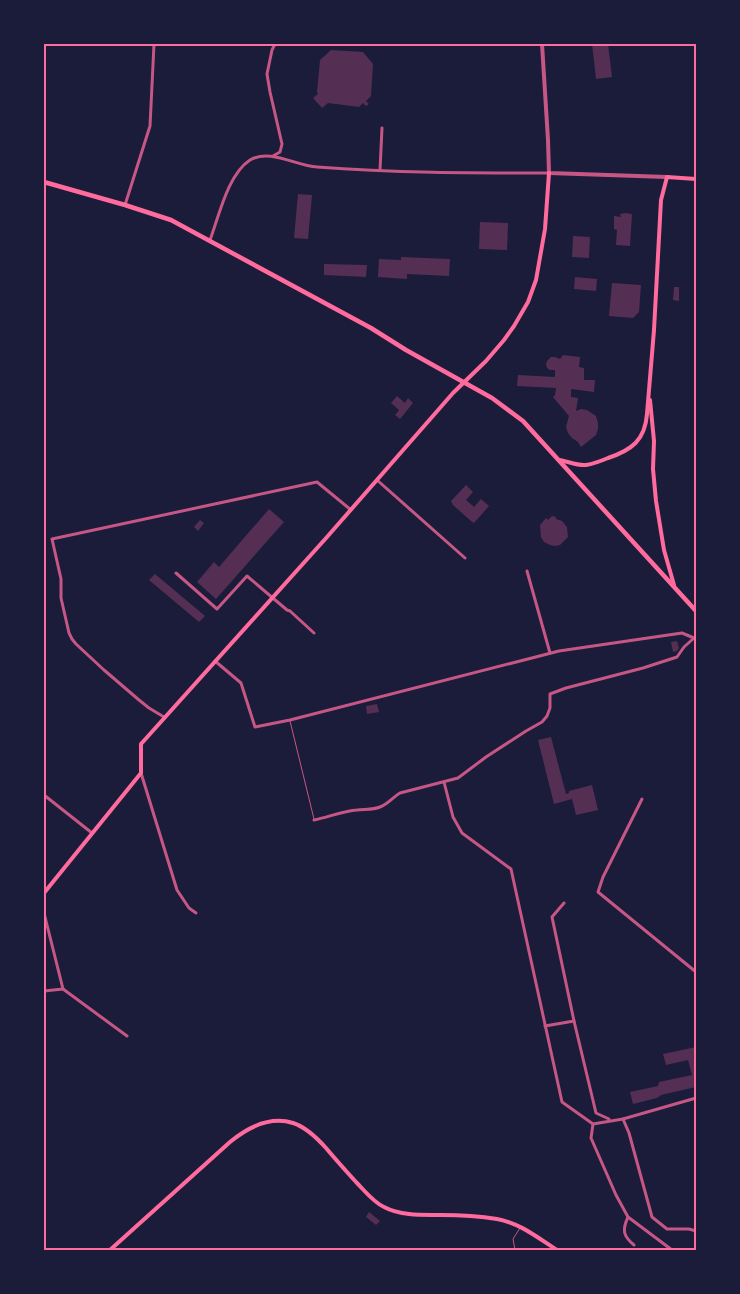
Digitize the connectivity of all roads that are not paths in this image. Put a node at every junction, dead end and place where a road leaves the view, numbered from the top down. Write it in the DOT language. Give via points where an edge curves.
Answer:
graph roads {
  1 [pos="154,44"];
  2 [pos="275,44"];
  3 [pos="542,44"];
  4 [pos="382,128"];
  5 [pos="273,156"];
  6 [pos="380,170"];
  7 [pos="549,173"];
  8 [pos="667,177"];
  9 [pos="696,179"];
  10 [pos="44,182"];
  11 [pos="125,205"];
  12 [pos="210,240"];
  13 [pos="465,382"];
  14 [pos="649,386"];
  15 [pos="558,460"];
  16 [pos="377,480"];
  17 [pos="351,510"];
  18 [pos="465,558"];
  19 [pos="527,571"];
  20 [pos="176,573"];
  21 [pos="674,585"];
  22 [pos="272,598"];
  23 [pos="696,611"];
  24 [pos="314,633"];
  25 [pos="695,638"];
  26 [pos="550,653"];
  27 [pos="215,661"];
  28 [pos="164,717"];
  29 [pos="290,720"];
  30 [pos="141,773"];
  31 [pos="444,782"];
  32 [pos="44,795"];
  33 [pos="642,798"];
  34 [pos="314,820"];
  35 [pos="92,833"];
  36 [pos="44,893"];
  37 [pos="564,903"];
  38 [pos="44,913"];
  39 [pos="196,913"];
  40 [pos="696,972"];
  41 [pos="63,989"];
  42 [pos="44,991"];
  43 [pos="574,1021"];
  44 [pos="545,1026"];
  45 [pos="127,1036"];
  46 [pos="696,1098"];
  47 [pos="623,1119"];
  48 [pos="612,1120"];
  49 [pos="593,1124"];
  50 [pos="628,1217"];
  51 [pos="521,1227"];
  52 [pos="696,1231"];
  53 [pos="634,1245"];
  54 [pos="110,1250"];
  55 [pos="515,1250"];
  56 [pos="557,1250"];
  57 [pos="672,1250"];
  1 -- 11 [label="street" via="150,126"];
  2 -- 5 [label="street" via="267,74 282,144 280,152"];
  3 -- 7 [label="street"];
  4 -- 6 [label="street"];
  5 -- 6 [label="street" via="310,167"];
  5 -- 12 [label="street" via="255,158 239,171 229,186"];
  6 -- 7 [label="street"];
  7 -- 8 [label="street"];
  7 -- 13 [label="main road" via="545,229 531,296 504,340"];
  8 -- 9 [label="main road"];
  8 -- 14 [label="main road" via="661,200"];
  10 -- 11 [label="main road"];
  11 -- 12 [label="main road" via="171,220"];
  12 -- 13 [label="main road"];
  13 -- 15 [label="main road" via="517,416"];
  13 -- 16 [label="main road"];
  14 -- 15 [label="main road" via="646,422 634,446 584,466"];
  14 -- 21 [label="main road" via="656,501"];
  15 -- 21 [label="main road"];
  16 -- 17 [label="main road"];
  16 -- 18 [label="street"];
  17 -- 22 [label="main road"];
  17 -- 28 [label="street" via="317,482 52,539 61,579 61,598 72,638 104,670"];
  19 -- 26 [label="street"];
  20 -- 22 [label="street" via="216,609 247,576"];
  21 -- 23 [label="main road"];
  22 -- 24 [label="street"];
  22 -- 27 [label="main road"];
  25 -- 26 [label="street" via="682,632"];
  25 -- 31 [label="street" via="678,657 550,694 550,708 542,722 458,778"];
  26 -- 29 [label="street"];
  27 -- 28 [label="main road"];
  27 -- 29 [label="street" via="241,683 255,726"];
  28 -- 30 [label="main road" via="141,744"];
  29 -- 34 [label="lane"];
  30 -- 35 [label="main road"];
  30 -- 39 [label="street" via="177,890"];
  31 -- 34 [label="street" via="400,793 381,807"];
  31 -- 44 [label="street" via="453,817 462,833 511,869"];
  32 -- 35 [label="street"];
  33 -- 40 [label="street" via="598,892"];
  35 -- 36 [label="main road"];
  37 -- 43 [label="street" via="552,917"];
  38 -- 41 [label="street"];
  41 -- 42 [label="street"];
  41 -- 45 [label="street"];
  43 -- 44 [label="street"];
  43 -- 48 [label="street" via="596,1112"];
  44 -- 49 [label="street" via="562,1102"];
  46 -- 47 [label="street"];
  47 -- 48 [label="street"];
  47 -- 52 [label="street" via="652,1217 667,1229"];
  48 -- 49 [label="street"];
  49 -- 50 [label="street" via="591,1138"];
  50 -- 53 [label="street" via="624,1226 626,1239"];
  50 -- 57 [label="street"];
  51 -- 54 [label="main road" via="492,1218 405,1214 386,1208 377,1203 301,1126 278,1122 251,1128 230,1142"];
  51 -- 55 [label="lane" via="513,1239"];
  51 -- 56 [label="main road"];
}
